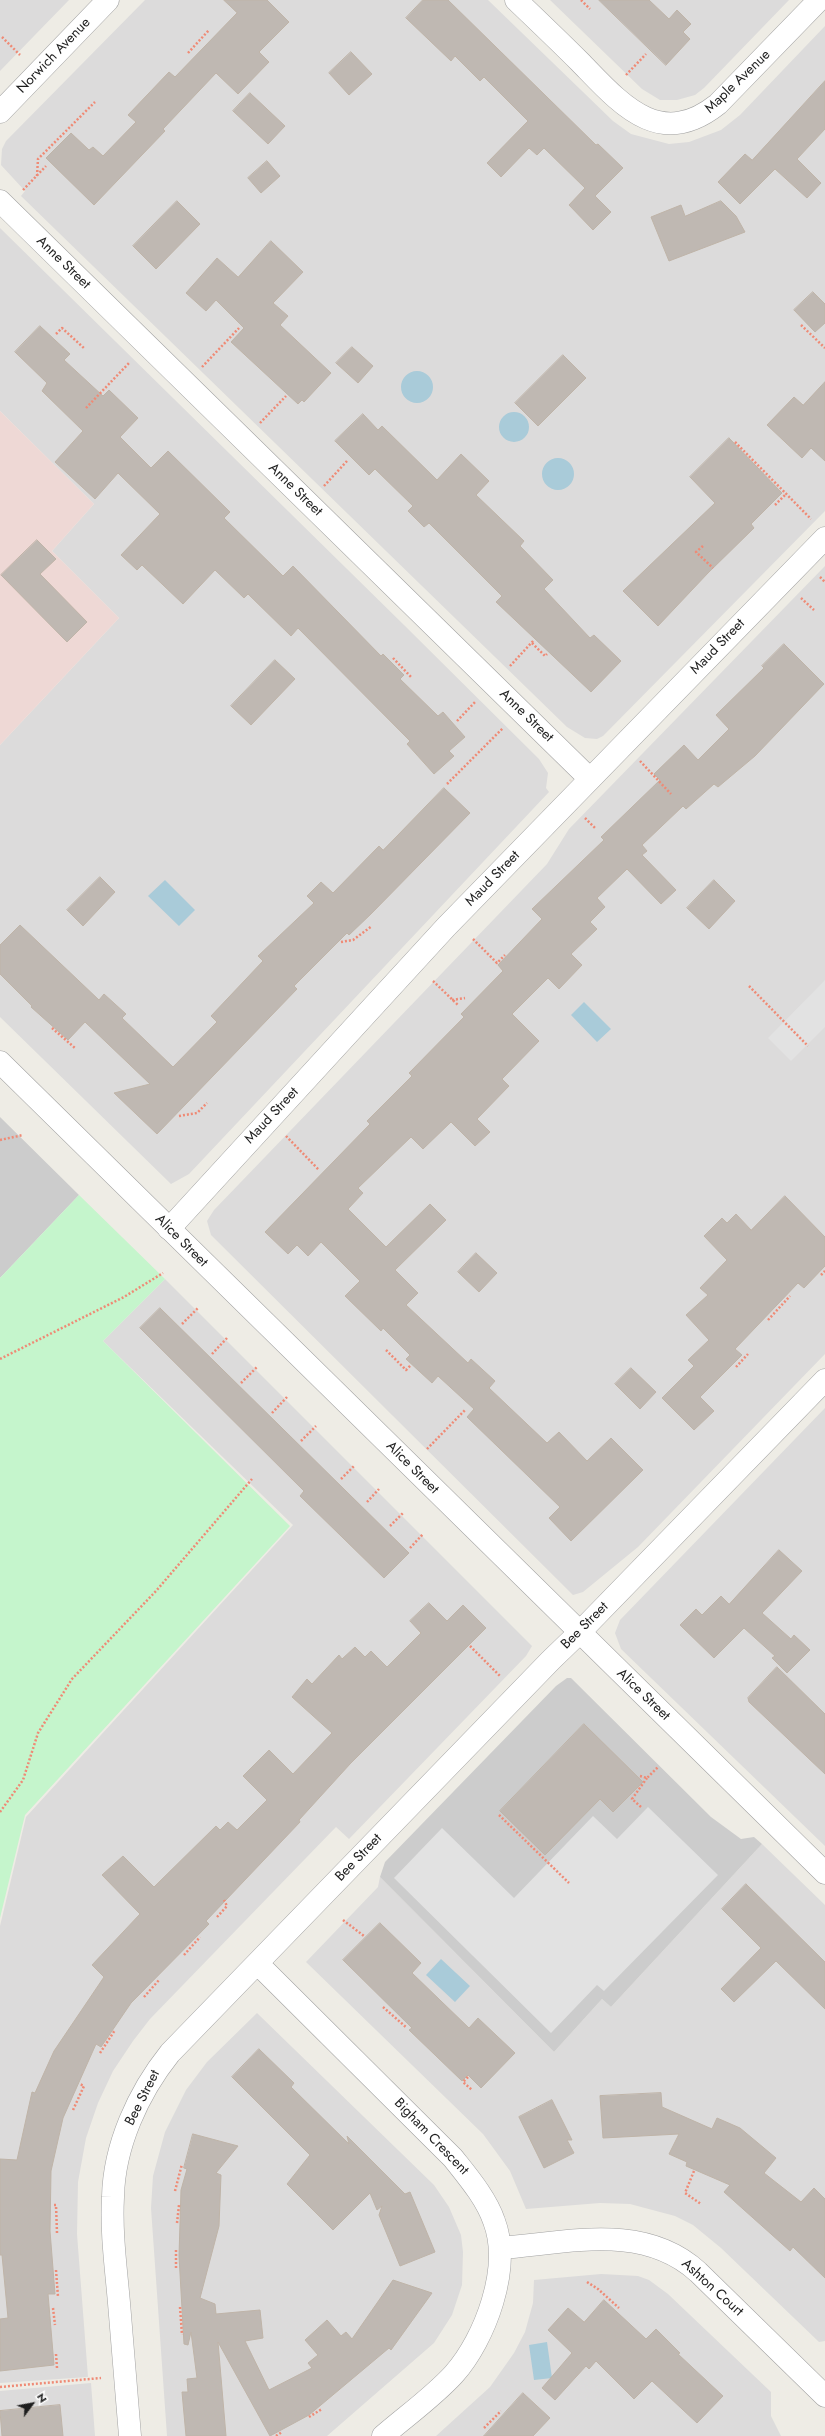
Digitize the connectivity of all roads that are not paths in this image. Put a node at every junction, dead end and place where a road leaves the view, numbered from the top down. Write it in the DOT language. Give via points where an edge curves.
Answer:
graph roads {
  1 [pos="108,0"];
  2 [pos="516,0"];
  3 [pos="819,0"];
  4 [pos="0,112"];
  5 [pos="3,205"];
  6 [pos="819,530"];
  7 [pos="589,778"];
  8 [pos="0,1062"];
  9 [pos="169,1229"];
  10 [pos="825,1380"];
  11 [pos="579,1633"];
  12 [pos="825,1873"];
  13 [pos="258,1964"];
  14 [pos="500,2248"];
  15 [pos="825,2396"];
  16 [pos="130,2436"];
  17 [pos="383,2436"];
  1 -- 4 [label="street, Norwich Avenue"];
  2 -- 3 [label="street, Maple Avenue" via="630,109 655,122 668,123 702,116 718,104"];
  5 -- 7 [label="street, Anne Street" via="308,503 486,690"];
  6 -- 7 [label="street, Maud Street"];
  7 -- 9 [label="street, Maud Street" via="446,927"];
  8 -- 9 [label="street, Alice Street"];
  9 -- 11 [label="street, Alice Street"];
  10 -- 11 [label="street, Bee Street"];
  11 -- 12 [label="street, Alice Street"];
  11 -- 13 [label="street, Bee Street"];
  13 -- 14 [label="street, Bigham Crescent" via="453,2158 471,2180 494,2221"];
  13 -- 16 [label="street, Bee Street" via="157,2069 132,2116 122,2146 113,2197 113,2232"];
  14 -- 15 [label="street, Ashton Court" via="614,2238 643,2242 662,2249 686,2261"];
  14 -- 17 [label="street, Bigham Crescent" via="496,2285 487,2319 475,2346 452,2376"];
}
